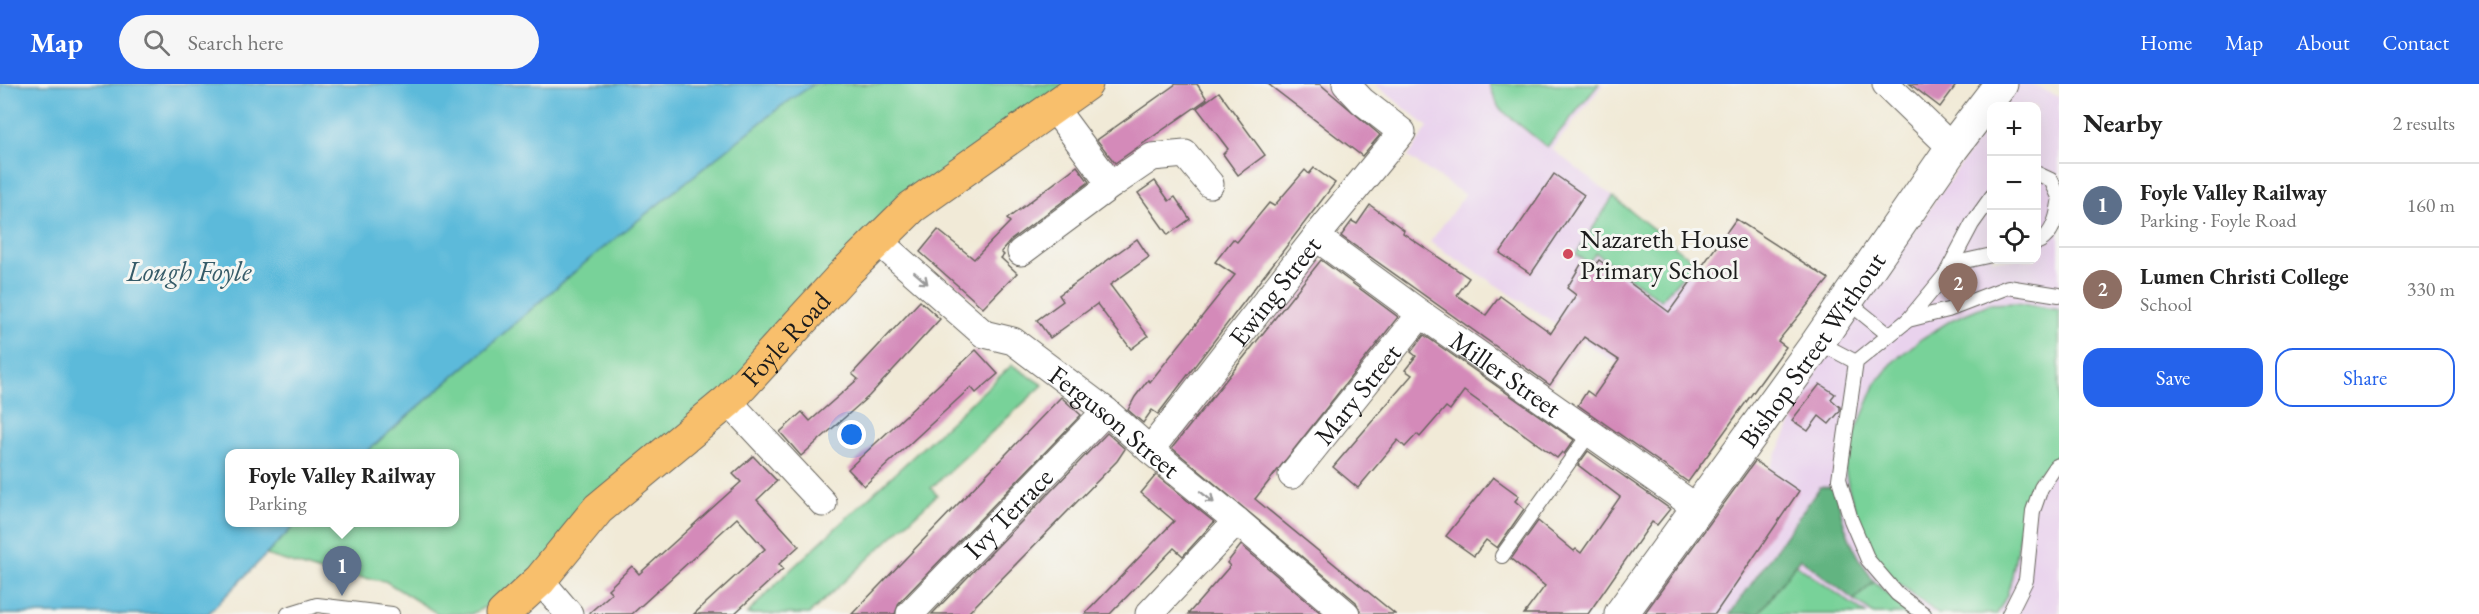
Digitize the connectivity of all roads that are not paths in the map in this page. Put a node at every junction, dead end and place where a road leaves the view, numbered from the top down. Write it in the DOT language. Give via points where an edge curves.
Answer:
graph roads {
  1 [pos="1086,84"];
  2 [pos="1346,84"];
  3 [pos="1886,84"];
  4 [pos="2001,84"];
  5 [pos="1054,108"];
  6 [pos="1952,148"];
  7 [pos="2041,175"];
  8 [pos="1210,184"];
  9 [pos="1111,185"];
  10 [pos="2059,197"];
  11 [pos="1987,203"];
  12 [pos="2059,203"];
  13 [pos="1316,237"];
  14 [pos="878,240"];
  15 [pos="2041,241"];
  16 [pos="1021,252"];
  17 [pos="1987,256"];
  18 [pos="1951,264"];
  19 [pos="2059,295"];
  20 [pos="1847,300"];
  21 [pos="1421,314"];
  22 [pos="1908,320"];
  23 [pos="1889,335"];
  24 [pos="1818,342"];
  25 [pos="1857,362"];
  26 [pos="728,401"];
  27 [pos="1106,411"];
  28 [pos="1590,433"];
  29 [pos="1150,450"];
  30 [pos="2059,465"];
  31 [pos="1292,475"];
  32 [pos="823,503"];
  33 [pos="1698,508"];
  34 [pos="1237,521"];
  35 [pos="1502,556"];
  36 [pos="540,580"];
  37 [pos="288,614"];
  38 [pos="392,614"];
  39 [pos="503,614"];
  40 [pos="569,614"];
  41 [pos="910,614"];
  42 [pos="1149,614"];
  43 [pos="1346,614"];
  44 [pos="1620,614"];
  45 [pos="1924,614"];
  46 [pos="2009,614"];
  1 -- 5 [label="main road, Foyle Road"];
  2 -- 13 [label="street, Ewing Street" via="1402,132"];
  3 -- 6 [label="street"];
  4 -- 6 [label="street, Bishop Street Without"];
  5 -- 9 [label="street"];
  5 -- 14 [label="main road, Foyle Road" via="912,207"];
  6 -- 20 [label="street, Bishop Street Without"];
  7 -- 10 [label="lane" via="2051,180"];
  8 -- 9 [label="street" via="1185,154 1152,157"];
  9 -- 16 [label="street"];
  11 -- 18 [label="lane"];
  12 -- 15 [label="lane" via="2057,218"];
  13 -- 21 [label="street, Miller Street"];
  13 -- 29 [label="street, Ewing Street"];
  14 -- 26 [label="main road, Foyle Road"];
  14 -- 27 [label="street, Ferguson Street, one-way" via="984,334 1013,341"];
  17 -- 18 [label="lane"];
  18 -- 22 [label="lane"];
  19 -- 22 [label="lane" via="2008,287 1948,310"];
  20 -- 23 [label="lane"];
  20 -- 24 [label="street, Bishop Street Without"];
  21 -- 28 [label="street, Miller Street"];
  21 -- 31 [label="street, Mary Street"];
  22 -- 23 [label="lane"];
  23 -- 25 [label="lane"];
  24 -- 25 [label="lane"];
  24 -- 33 [label="street, Bishop Street Without"];
  25 -- 45 [label="lane" via="1839,479 1868,560 1897,594"];
  26 -- 32 [label="street"];
  26 -- 36 [label="main road, Foyle Road" via="598,509"];
  27 -- 29 [label="street, Ferguson Street"];
  27 -- 41 [label="street, Ivy Terrace"];
  28 -- 33 [label="street, Miller Street"];
  28 -- 35 [label="lane"];
  29 -- 34 [label="street, Ferguson Street, one-way"];
  30 -- 46 [label="lane" via="2041,488 2026,580"];
  33 -- 44 [label="street, Bishop Street Without"];
  34 -- 42 [label="street"];
  34 -- 43 [label="street, Ferguson Street"];
  36 -- 39 [label="main road, Foyle Road"];
  36 -- 40 [label="street"];
  37 -- 38 [label="lane" via="316,605"];
}
